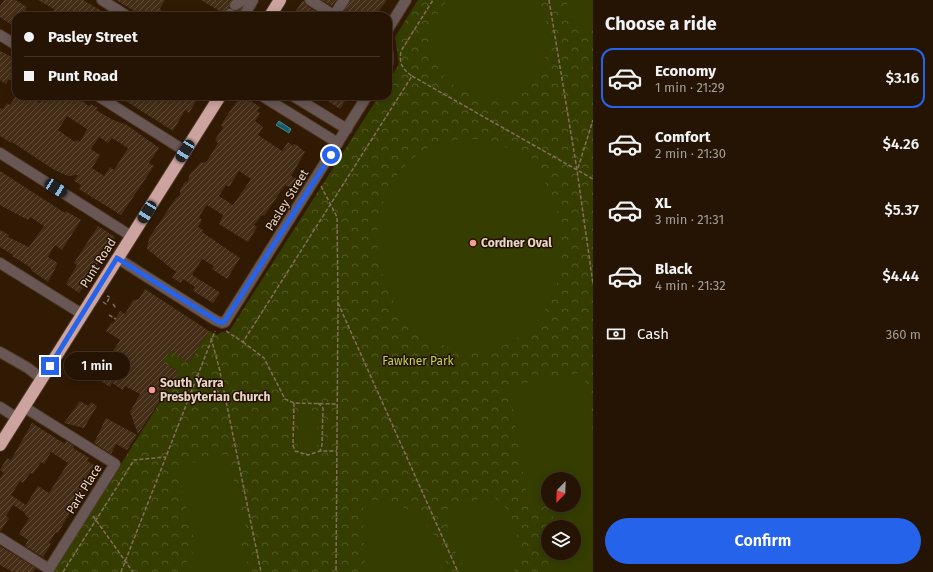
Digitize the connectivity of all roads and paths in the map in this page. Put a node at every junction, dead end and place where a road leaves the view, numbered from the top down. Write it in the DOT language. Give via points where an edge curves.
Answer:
graph roads {
  1 [pos="102,0"];
  2 [pos="253,0"];
  3 [pos="280,0"];
  4 [pos="310,0"];
  5 [pos="344,0"];
  6 [pos="406,0"];
  7 [pos="433,0"];
  8 [pos="549,0"];
  9 [pos="237,10"];
  10 [pos="121,12"];
  11 [pos="272,12"];
  12 [pos="329,12"];
  13 [pos="337,12"];
  14 [pos="392,23"];
  15 [pos="0,35"];
  16 [pos="12,42"];
  17 [pos="412,76"];
  18 [pos="104,100"];
  19 [pos="217,100"];
  20 [pos="268,100"];
  21 [pos="299,100"];
  22 [pos="364,100"];
  23 [pos="593,120"];
  24 [pos="346,129"];
  25 [pos="338,144"];
  26 [pos="185,151"];
  27 [pos="0,153"];
  28 [pos="577,170"];
  29 [pos="593,179"];
  30 [pos="323,181"];
  31 [pos="332,204"];
  32 [pos="132,236"];
  33 [pos="117,258"];
  34 [pos="0,263"];
  35 [pos="593,284"];
  36 [pos="107,296"];
  37 [pos="103,302"];
  38 [pos="338,303"];
  39 [pos="112,304"];
  40 [pos="116,308"];
  41 [pos="82,314"];
  42 [pos="109,315"];
  43 [pos="116,319"];
  44 [pos="226,330"];
  45 [pos="215,331"];
  46 [pos="211,338"];
  47 [pos="243,342"];
  48 [pos="0,352"];
  49 [pos="196,375"];
  50 [pos="42,379"];
  51 [pos="225,397"];
  52 [pos="294,402"];
  53 [pos="318,403"];
  54 [pos="337,404"];
  55 [pos="0,407"];
  56 [pos="24,407"];
  57 [pos="17,418"];
  58 [pos="0,445"];
  59 [pos="320,451"];
  60 [pos="337,451"];
  61 [pos="164,457"];
  62 [pos="87,508"];
  63 [pos="96,520"];
  64 [pos="0,538"];
  65 [pos="125,560"];
  66 [pos="63,572"];
  67 [pos="121,572"];
  68 [pos="132,572"];
  69 [pos="261,572"];
  70 [pos="336,572"];
  71 [pos="458,572"];
  1 -- 10 [label="street"];
  2 -- 9 [label="street"];
  3 -- 11 [label="highway"];
  4 -- 12 [label="street"];
  5 -- 13 [label="street"];
  6 -- 14 [label="street"];
  7 -- 17 [label="path" via="401,51 402,68"];
  8 -- 28 [label="path"];
  15 -- 16 [label="street"];
  17 -- 28 [label="path"];
  17 -- 31 [label="path"];
  18 -- 26 [label="street"];
  19 -- 26 [label="highway, Punt Road"];
  20 -- 25 [label="street"];
  21 -- 24 [label="street"];
  22 -- 24 [label="street, Pasley Street"];
  23 -- 28 [label="path"];
  24 -- 25 [label="street, Pasley Street"];
  25 -- 33 [label="street, Pasley Street" via="223,323"];
  26 -- 32 [label="highway, Punt Road"];
  27 -- 32 [label="street"];
  28 -- 29 [label="path"];
  28 -- 35 [label="path"];
  30 -- 31 [label="path" via="321,185"];
  31 -- 38 [label="path" via="337,217"];
  31 -- 47 [label="path"];
  32 -- 33 [label="highway, Punt Road"];
  33 -- 41 [label="highway, Punt Road"];
  34 -- 41 [label="street"];
  36 -- 37 [label="path" via="110,297 108,301 106,304"];
  38 -- 54 [label="path"];
  38 -- 71 [label="path"];
  39 -- 40 [label="path"];
  41 -- 50 [label="highway, Punt Road"];
  42 -- 43 [label="path"];
  44 -- 47 [label="path"];
  45 -- 46 [label="path"];
  46 -- 49 [label="path"];
  46 -- 51 [label="path"];
  47 -- 52 [label="path" via="264,358 282,395"];
  48 -- 50 [label="street"];
  49 -- 51 [label="path"];
  49 -- 61 [label="path"];
  50 -- 56 [label="highway, Punt Road"];
  51 -- 69 [label="path"];
  52 -- 53 [label="path"];
  52 -- 59 [label="path" via="293,449 304,455 314,455"];
  53 -- 54 [label="path"];
  53 -- 59 [label="path" via="323,408"];
  54 -- 60 [label="path"];
  55 -- 57 [label="street"];
  56 -- 57 [label="highway, Punt Road"];
  56 -- 62 [label="street, Park Place" via="115,464"];
  57 -- 58 [label="highway, Punt Road"];
  59 -- 60 [label="path"];
  60 -- 70 [label="path"];
  61 -- 63 [label="path" via="134,460"];
  61 -- 65 [label="path"];
  62 -- 63 [label="path"];
  62 -- 64 [label="street, Park Place" via="49,569"];
  63 -- 65 [label="path"];
  63 -- 66 [label="path"];
  65 -- 67 [label="path"];
  65 -- 68 [label="path"];
}
